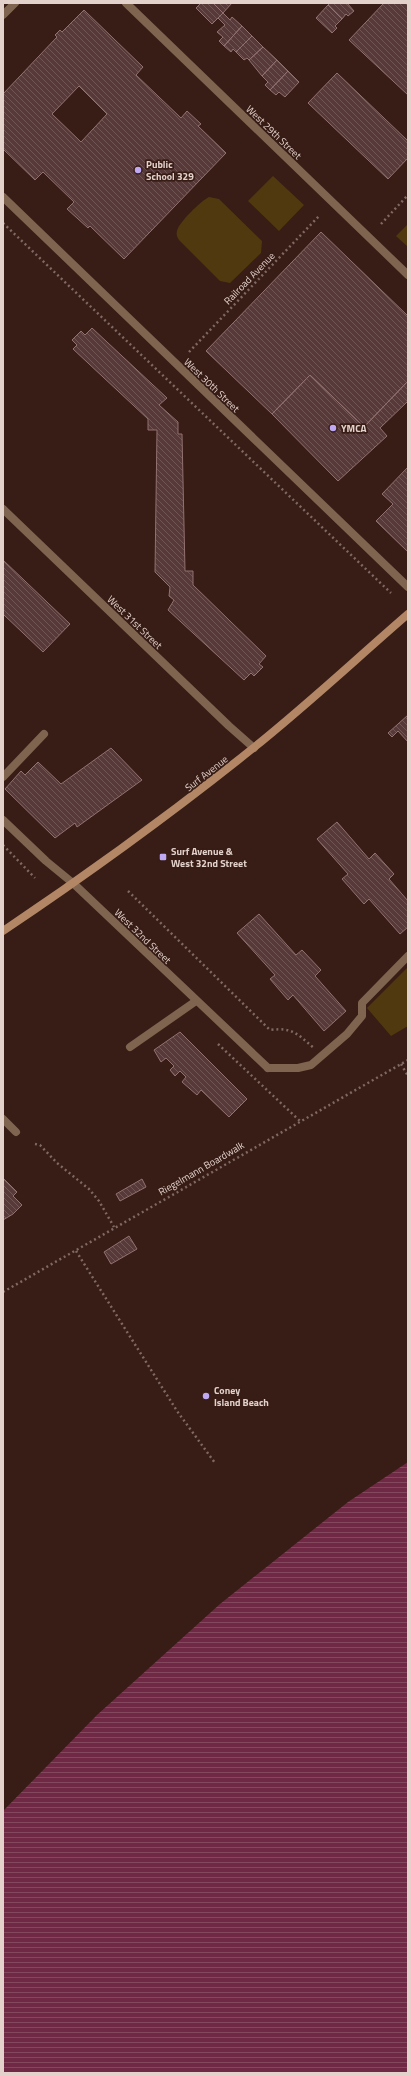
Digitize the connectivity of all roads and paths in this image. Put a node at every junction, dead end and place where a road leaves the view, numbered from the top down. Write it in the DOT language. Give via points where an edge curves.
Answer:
graph roads {
  1 [pos="15,3"];
  2 [pos="126,3"];
  3 [pos="3,15"];
  4 [pos="408,195"];
  5 [pos="3,197"];
  6 [pos="320,215"];
  7 [pos="3,223"];
  8 [pos="381,224"];
  9 [pos="408,274"];
  10 [pos="189,352"];
  11 [pos="3,509"];
  12 [pos="408,587"];
  13 [pos="391,593"];
  14 [pos="408,614"];
  15 [pos="44,734"];
  16 [pos="254,748"];
  17 [pos="3,777"];
  18 [pos="3,821"];
  19 [pos="3,845"];
  20 [pos="35,878"];
  21 [pos="74,884"];
  22 [pos="128,891"];
  23 [pos="3,931"];
  24 [pos="408,956"];
  25 [pos="196,1001"];
  26 [pos="218,1044"];
  27 [pos="130,1047"];
  28 [pos="320,1047"];
  29 [pos="408,1060"];
  30 [pos="401,1064"];
  31 [pos="408,1076"];
  32 [pos="3,1119"];
  33 [pos="300,1121"];
  34 [pos="16,1132"];
  35 [pos="35,1144"];
  36 [pos="114,1227"];
  37 [pos="76,1251"];
  38 [pos="3,1292"];
  39 [pos="215,1463"];
  1 -- 3 [label="street"];
  2 -- 9 [label="street, West 29th Street"];
  4 -- 8 [label="path"];
  5 -- 12 [label="street, West 30th Street"];
  6 -- 10 [label="path, Railroad Avenue"];
  7 -- 13 [label="path"];
  11 -- 16 [label="street, West 31st Street"];
  14 -- 16 [label="main road, Surf Avenue"];
  15 -- 17 [label="street"];
  16 -- 21 [label="main road, Surf Avenue"];
  18 -- 21 [label="street, West 32nd Street"];
  19 -- 20 [label="path"];
  21 -- 23 [label="main road, Surf Avenue"];
  21 -- 25 [label="street, West 32nd Street"];
  22 -- 28 [label="path" via="270,1030 285,1028 295,1032 315,1048"];
  24 -- 25 [label="street, West 32nd Street" via="362,1003 362,1016 347,1034 311,1065 298,1068 268,1068"];
  25 -- 27 [label="street"];
  26 -- 33 [label="path"];
  29 -- 30 [label="path, Riegelmann Boardwalk"];
  30 -- 31 [label="path"];
  30 -- 33 [label="path, Riegelmann Boardwalk"];
  32 -- 34 [label="street"];
  33 -- 36 [label="path, Riegelmann Boardwalk"];
  35 -- 36 [label="path" via="40,1145 57,1163 89,1189"];
  36 -- 37 [label="path, Riegelmann Boardwalk"];
  37 -- 38 [label="path, Riegelmann Boardwalk"];
  37 -- 39 [label="path" via="177,1411"];
}
